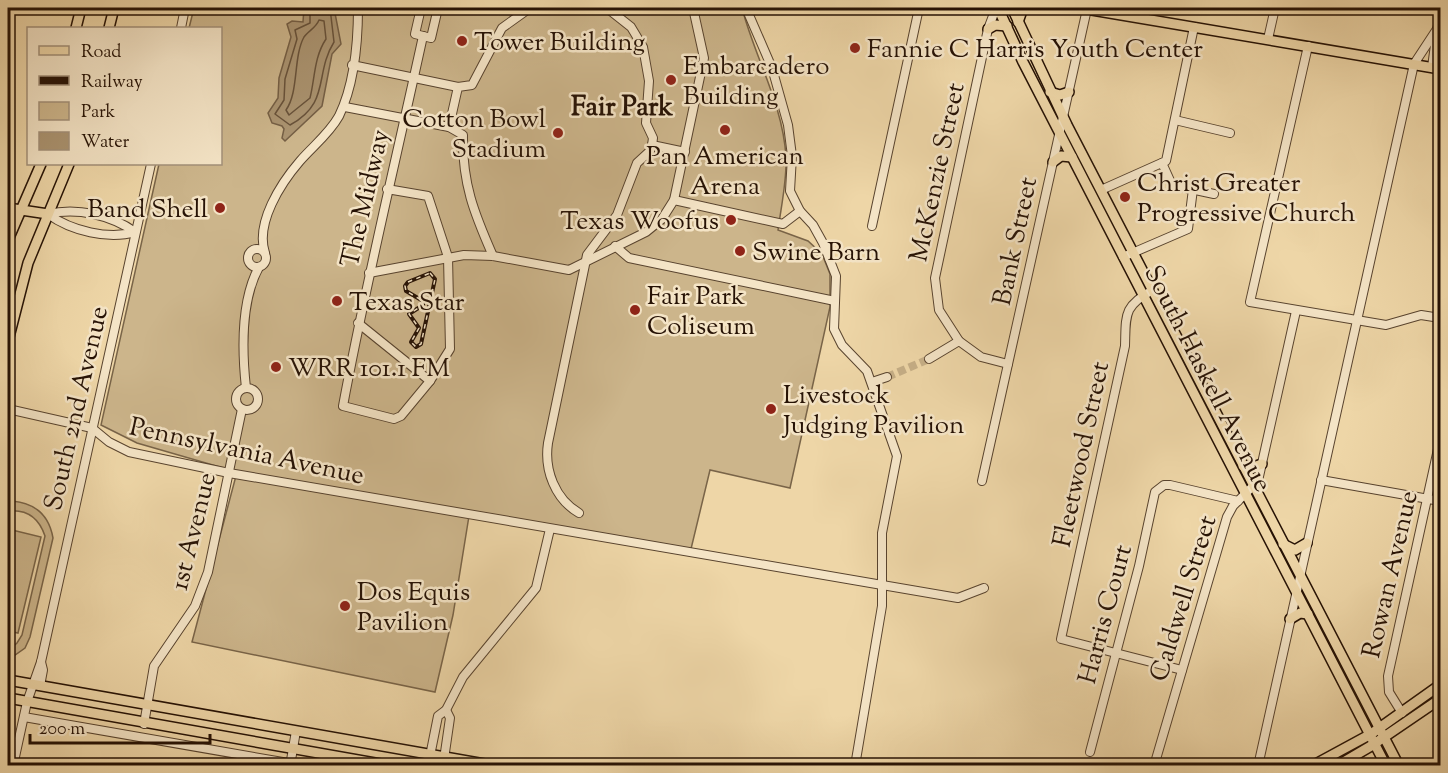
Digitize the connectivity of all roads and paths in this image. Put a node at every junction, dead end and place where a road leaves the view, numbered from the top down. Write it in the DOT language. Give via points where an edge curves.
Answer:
graph roads {
  1 [pos="81,8"];
  2 [pos="114,8"];
  3 [pos="185,8"];
  4 [pos="358,8"];
  5 [pos="421,8"];
  6 [pos="438,8"];
  7 [pos="530,8"];
  8 [pos="607,8"];
  9 [pos="693,8"];
  10 [pos="746,8"];
  11 [pos="919,8"];
  12 [pos="997,8"];
  13 [pos="1012,8"];
  14 [pos="1023,8"];
  15 [pos="1084,8"];
  16 [pos="1275,8"];
  17 [pos="1119,11"];
  18 [pos="1440,18"];
  19 [pos="1018,22"];
  20 [pos="1007,26"];
  21 [pos="76,27"];
  22 [pos="109,27"];
  23 [pos="181,27"];
  24 [pos="1194,27"];
  25 [pos="988,29"];
  26 [pos="1437,29"];
  27 [pos="423,36"];
  28 [pos="1268,39"];
  29 [pos="1308,46"];
  30 [pos="1414,64"];
  31 [pos="352,65"];
  32 [pos="1436,68"];
  33 [pos="414,76"];
  34 [pos="458,87"];
  35 [pos="1050,92"];
  36 [pos="1069,93"];
  37 [pos="345,107"];
  38 [pos="1063,117"];
  39 [pos="404,120"];
  40 [pos="1175,120"];
  41 [pos="449,127"];
  42 [pos="1060,133"];
  43 [pos="1230,133"];
  44 [pos="652,145"];
  45 [pos="685,152"];
  46 [pos="1072,157"];
  47 [pos="1053,162"];
  48 [pos="1161,163"];
  49 [pos="41,165"];
  50 [pos="69,165"];
  51 [pos="151,165"];
  52 [pos="387,189"];
  53 [pos="1192,189"];
  54 [pos="1101,190"];
  55 [pos="1214,194"];
  56 [pos="674,201"];
  57 [pos="8,208"];
  58 [pos="21,210"];
  59 [pos="800,212"];
  60 [pos="48,214"];
  61 [pos="872,226"];
  62 [pos="135,232"];
  63 [pos="8,240"];
  64 [pos="261,243"];
  65 [pos="615,246"];
  66 [pos="254,250"];
  67 [pos="1134,252"];
  68 [pos="265,253"];
  69 [pos="493,256"];
  70 [pos="448,257"];
  71 [pos="1123,257"];
  72 [pos="585,263"];
  73 [pos="255,266"];
  74 [pos="369,273"];
  75 [pos="1153,290"];
  76 [pos="1143,296"];
  77 [pos="835,301"];
  78 [pos="1296,311"];
  79 [pos="1440,318"];
  80 [pos="1356,320"];
  81 [pos="358,323"];
  82 [pos="8,341"];
  83 [pos="959,341"];
  84 [pos="929,359"];
  85 [pos="1008,364"];
  86 [pos="886,377"];
  87 [pos="430,381"];
  88 [pos="872,382"];
  89 [pos="246,388"];
  90 [pos="8,409"];
  91 [pos="242,409"];
  92 [pos="92,428"];
  93 [pos="1440,440"];
  94 [pos="1262,465"];
  95 [pos="1243,466"];
  96 [pos="229,473"];
  97 [pos="1321,480"];
  98 [pos="982,482"];
  99 [pos="1254,488"];
  100 [pos="1242,498"];
  101 [pos="1427,499"];
  102 [pos="1440,501"];
  103 [pos="579,513"];
  104 [pos="550,529"];
  105 [pos="1307,543"];
  106 [pos="1283,544"];
  107 [pos="722,547"];
  108 [pos="719,557"];
  109 [pos="1299,575"];
  110 [pos="882,585"];
  111 [pos="984,588"];
  112 [pos="1296,591"];
  113 [pos="1308,614"];
  114 [pos="1290,619"];
  115 [pos="1116,652"];
  116 [pos="1182,670"];
  117 [pos="8,680"];
  118 [pos="37,685"];
  119 [pos="1440,685"];
  120 [pos="8,698"];
  121 [pos="1440,699"];
  122 [pos="27,702"];
  123 [pos="147,704"];
  124 [pos="446,710"];
  125 [pos="1402,713"];
  126 [pos="24,717"];
  127 [pos="144,724"];
  128 [pos="296,731"];
  129 [pos="1383,732"];
  130 [pos="1371,734"];
  131 [pos="1375,743"];
  132 [pos="293,748"];
  133 [pos="1090,752"];
  134 [pos="430,754"];
  135 [pos="443,761"];
  136 [pos="290,764"];
  137 [pos="13,765"];
  138 [pos="306,765"];
  139 [pos="392,765"];
  140 [pos="428,765"];
  141 [pos="496,765"];
  142 [pos="855,765"];
  143 [pos="1154,765"];
  144 [pos="1258,765"];
  145 [pos="1312,765"];
  146 [pos="1337,765"];
  147 [pos="1386,765"];
  148 [pos="1399,765"];
  1 -- 21 [label="main road"];
  2 -- 22 [label="main road"];
  3 -- 23 [label="street"];
  4 -- 31 [label="street"];
  5 -- 27 [label="street, The Midway" via="415,34"];
  6 -- 27 [label="street, The Midway" via="431,38"];
  7 -- 34 [label="street" via="502,28 472,85"];
  8 -- 44 [label="street" via="631,27 643,47 649,81 646,123"];
  9 -- 45 [label="street" via="704,58"];
  10 -- 59 [label="street" via="772,68 782,103 792,143 790,191"];
  11 -- 61 [label="street"];
  12 -- 20 [label="main road, South Haskell Avenue"];
  12 -- 25 [label="street, McKenzie Street"];
  13 -- 19 [label="main road, South Haskell Avenue"];
  14 -- 19 [label="main road"];
  15 -- 17 [label="main road"];
  15 -- 36 [label="street, Bank Street"];
  16 -- 28 [label="street"];
  17 -- 24 [label="main road"];
  18 -- 26 [label="street"];
  19 -- 35 [label="main road, South Haskell Avenue"];
  20 -- 25 [label="main road"];
  20 -- 42 [label="main road, South Haskell Avenue"];
  24 -- 28 [label="main road"];
  24 -- 40 [label="street"];
  25 -- 83 [label="street, McKenzie Street" via="935,278 939,310"];
  26 -- 30 [label="street"];
  26 -- 32 [label="street"];
  27 -- 33 [label="street, The Midway"];
  28 -- 29 [label="main road"];
  29 -- 30 [label="main road"];
  29 -- 78 [label="street" via="1250,302"];
  30 -- 32 [label="main road"];
  30 -- 80 [label="street"];
  31 -- 33 [label="street"];
  31 -- 64 [label="street" via="340,114 283,185 268,216"];
  33 -- 34 [label="street"];
  33 -- 39 [label="street, The Midway"];
  34 -- 41 [label="street"];
  35 -- 36 [label="main road"];
  35 -- 38 [label="main road, South Haskell Avenue"];
  36 -- 38 [label="street, Bank Street"];
  37 -- 39 [label="street"];
  38 -- 42 [label="street, Bank Street"];
  38 -- 54 [label="main road, South Haskell Avenue"];
  39 -- 41 [label="street"];
  39 -- 52 [label="street, The Midway"];
  40 -- 43 [label="street"];
  40 -- 48 [label="street" via="1166,161"];
  41 -- 69 [label="street" via="463,135 462,164 469,198"];
  42 -- 46 [label="main road, South Haskell Avenue"];
  42 -- 47 [label="street, Bank Street"];
  44 -- 45 [label="street"];
  44 -- 72 [label="street" via="650,152 639,159 617,215 591,248"];
  45 -- 56 [label="street"];
  46 -- 47 [label="main road" via="1061,156"];
  46 -- 71 [label="main road, South Haskell Avenue"];
  47 -- 85 [label="street, Bank Street"];
  48 -- 53 [label="street" via="1170,183"];
  48 -- 54 [label="street"];
  49 -- 58 [label="main road"];
  50 -- 60 [label="main road"];
  51 -- 62 [label="street, South 2nd Avenue"];
  52 -- 70 [label="street" via="428,196"];
  52 -- 74 [label="street, The Midway"];
  53 -- 55 [label="street"];
  53 -- 67 [label="street" via="1188,229"];
  54 -- 67 [label="main road, South Haskell Avenue"];
  56 -- 59 [label="street" via="783,224"];
  56 -- 65 [label="street" via="662,219 646,232"];
  57 -- 58 [label="main road"];
  58 -- 60 [label="main road"];
  58 -- 63 [label="main road"];
  59 -- 77 [label="street" via="813,225 832,264 837,287"];
  60 -- 62 [label="street" via="68,210 122,222"];
  60 -- 62 [label="street" via="64,225 119,237"];
  60 -- 82 [label="main road" via="28,263"];
  62 -- 92 [label="street, South 2nd Avenue"];
  64 -- 66 [label="street"];
  64 -- 68 [label="street"];
  65 -- 72 [label="street"];
  65 -- 77 [label="street" via="629,258"];
  66 -- 68 [label="street"];
  66 -- 73 [label="street" via="249,256"];
  67 -- 71 [label="street"];
  67 -- 75 [label="main road, South Haskell Avenue"];
  68 -- 73 [label="street" via="266,261"];
  69 -- 70 [label="street"];
  69 -- 72 [label="street" via="568,270"];
  70 -- 74 [label="street"];
  70 -- 87 [label="street" via="450,349"];
  71 -- 76 [label="main road, South Haskell Avenue"];
  72 -- 103 [label="street" via="546,453 557,491"];
  73 -- 89 [label="street" via="246,332"];
  74 -- 81 [label="street, The Midway"];
  75 -- 76 [label="street, Fleetwood Street"];
  75 -- 95 [label="main road, South Haskell Avenue"];
  76 -- 100 [label="main road, South Haskell Avenue"];
  76 -- 115 [label="street, Fleetwood Street" via="1124,318 1125,346 1061,639"];
  77 -- 88 [label="street" via="834,330"];
  78 -- 80 [label="street"];
  78 -- 94 [label="street, Caldwell Street"];
  79 -- 80 [label="street" via="1421,315 1386,325"];
  80 -- 97 [label="street"];
  81 -- 87 [label="street"];
  81 -- 87 [label="street, The Midway" via="343,406 398,419"];
  83 -- 84 [label="street"];
  83 -- 85 [label="street" via="981,357"];
  85 -- 98 [label="street, Bank Street"];
  86 -- 88 [label="street"];
  88 -- 110 [label="street" via="897,456 882,533"];
  89 -- 91 [label="street" via="236,397"];
  89 -- 91 [label="street" via="255,392 257,403 249,410"];
  90 -- 92 [label="street, Pennsylvania Avenue"];
  91 -- 96 [label="street, 1st Avenue"];
  92 -- 96 [label="street, Pennsylvania Avenue" via="129,453"];
  92 -- 118 [label="street, South 2nd Avenue"];
  93 -- 101 [label="street, Rowan Avenue"];
  94 -- 95 [label="main road"];
  94 -- 99 [label="street, Caldwell Street"];
  95 -- 99 [label="main road, South Haskell Avenue"];
  96 -- 104 [label="street, Pennsylvania Avenue"];
  96 -- 123 [label="street, 1st Avenue" via="213,556 202,589 191,613 154,666"];
  97 -- 101 [label="street"];
  97 -- 105 [label="street"];
  99 -- 100 [label="street, Caldwell Street"];
  99 -- 106 [label="main road, South Haskell Avenue"];
  100 -- 112 [label="main road, South Haskell Avenue"];
  100 -- 115 [label="street, Harris Court" via="1170,485 1155,492"];
  100 -- 116 [label="street, Caldwell Street" via="1227,517"];
  101 -- 102 [label="street"];
  101 -- 125 [label="street, Rowan Avenue" via="1388,676 1389,692"];
  104 -- 108 [label="street, Pennsylvania Avenue"];
  104 -- 124 [label="street" via="536,588 463,676"];
  105 -- 106 [label="main road" via="1295,550"];
  105 -- 109 [label="street"];
  106 -- 109 [label="main road, South Haskell Avenue"];
  107 -- 108 [label="street"];
  108 -- 110 [label="street, Pennsylvania Avenue"];
  109 -- 112 [label="street"];
  109 -- 129 [label="main road, South Haskell Avenue"];
  110 -- 111 [label="street, Pennsylvania Avenue" via="958,598"];
  110 -- 142 [label="street" via="882,606"];
  112 -- 113 [label="main road, South Haskell Avenue"];
  112 -- 114 [label="street"];
  113 -- 114 [label="main road" via="1300,613"];
  113 -- 130 [label="main road, South Haskell Avenue"];
  114 -- 144 [label="street"];
  115 -- 116 [label="street"];
  115 -- 133 [label="street, Harris Court"];
  116 -- 143 [label="street, Caldwell Street"];
  117 -- 118 [label="main road"];
  118 -- 122 [label="street, South 2nd Avenue"];
  118 -- 123 [label="main road"];
  119 -- 125 [label="main road"];
  120 -- 122 [label="main road"];
  121 -- 129 [label="main road"];
  122 -- 126 [label="street, South 2nd Avenue"];
  122 -- 127 [label="main road"];
  123 -- 127 [label="street, 1st Avenue"];
  123 -- 128 [label="main road"];
  124 -- 134 [label="street" via="438,716"];
  124 -- 135 [label="street" via="450,718"];
  125 -- 129 [label="main road"];
  126 -- 136 [label="street"];
  126 -- 137 [label="street, South 2nd Avenue"];
  127 -- 132 [label="main road"];
  128 -- 132 [label="street"];
  128 -- 134 [label="main road"];
  129 -- 130 [label="main road"];
  129 -- 131 [label="main road"];
  129 -- 148 [label="main road, South Haskell Avenue"];
  130 -- 131 [label="main road, South Haskell Avenue"];
  130 -- 145 [label="main road"];
  131 -- 146 [label="main road"];
  131 -- 147 [label="main road, South Haskell Avenue"];
  132 -- 136 [label="street"];
  132 -- 139 [label="main road"];
  134 -- 135 [label="main road"];
  134 -- 140 [label="street"];
  135 -- 141 [label="main road"];
  136 -- 138 [label="street"];
}
